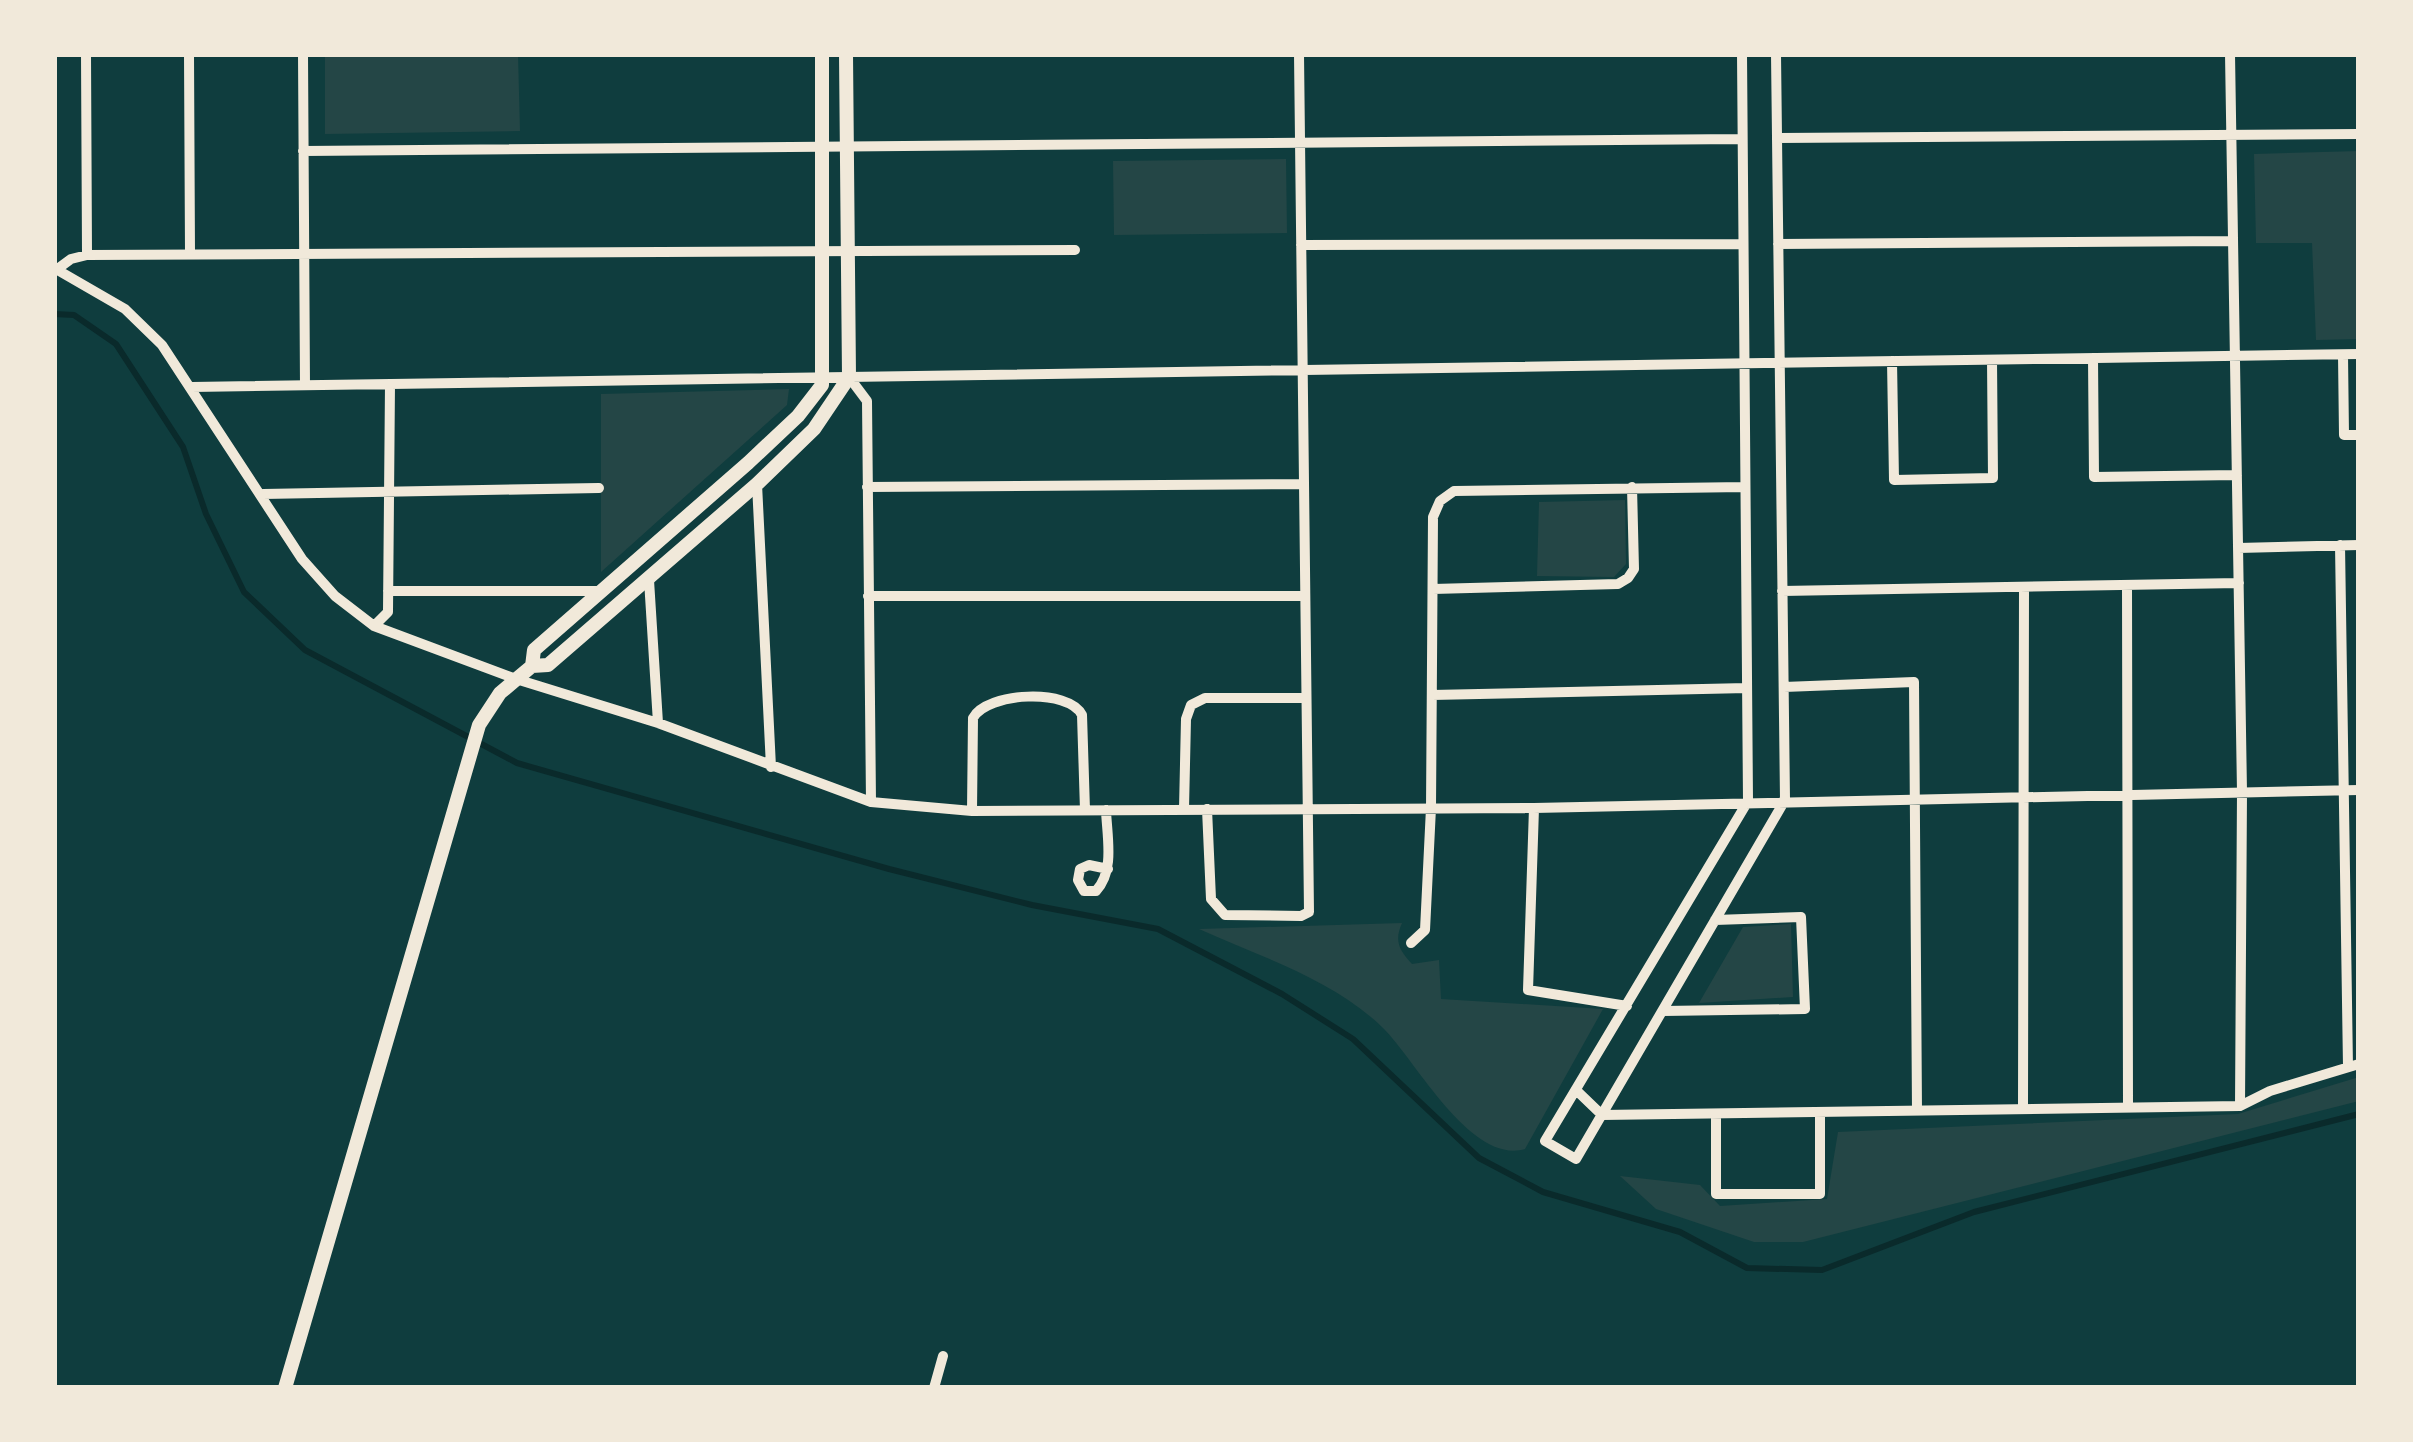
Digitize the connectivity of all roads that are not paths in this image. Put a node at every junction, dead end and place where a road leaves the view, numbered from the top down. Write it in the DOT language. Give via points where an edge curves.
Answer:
graph roads {
  1 [pos="86,54"];
  2 [pos="189,54"];
  3 [pos="303,54"];
  4 [pos="822,54"];
  5 [pos="846,54"];
  6 [pos="1299,54"];
  7 [pos="1742,54"];
  8 [pos="1776,54"];
  9 [pos="2230,54"];
  10 [pos="2359,134"];
  11 [pos="2232,135"];
  12 [pos="1777,138"];
  13 [pos="1742,139"];
  14 [pos="1300,142"];
  15 [pos="847,149"];
  16 [pos="823,150"];
  17 [pos="303,151"];
  18 [pos="2234,241"];
  19 [pos="1743,244"];
  20 [pos="1778,244"];
  21 [pos="1301,245"];
  22 [pos="1075,250"];
  23 [pos="824,251"];
  24 [pos="848,251"];
  25 [pos="190,254"];
  26 [pos="304,254"];
  27 [pos="87,255"];
  28 [pos="55,269"];
  29 [pos="2359,354"];
  30 [pos="2343,355"];
  31 [pos="2235,356"];
  32 [pos="2092,358"];
  33 [pos="1992,360"];
  34 [pos="1892,361"];
  35 [pos="1779,363"];
  36 [pos="1744,364"];
  37 [pos="1302,370"];
  38 [pos="825,377"];
  39 [pos="849,377"];
  40 [pos="390,384"];
  41 [pos="305,385"];
  42 [pos="193,387"];
  43 [pos="2359,434"];
  44 [pos="2237,475"];
  45 [pos="757,484"];
  46 [pos="1303,484"];
  47 [pos="867,487"];
  48 [pos="1745,487"];
  49 [pos="599,488"];
  50 [pos="1632,488"];
  51 [pos="389,491"];
  52 [pos="262,494"];
  53 [pos="2340,545"];
  54 [pos="2359,545"];
  55 [pos="2238,548"];
  56 [pos="649,580"];
  57 [pos="2239,583"];
  58 [pos="2127,585"];
  59 [pos="2024,587"];
  60 [pos="1433,589"];
  61 [pos="388,591"];
  62 [pos="603,591"];
  63 [pos="1782,591"];
  64 [pos="868,596"];
  65 [pos="1304,596"];
  66 [pos="374,626"];
  67 [pos="532,666"];
  68 [pos="516,679"];
  69 [pos="1784,687"];
  70 [pos="1747,688"];
  71 [pos="1432,695"];
  72 [pos="1304,698"];
  73 [pos="658,723"];
  74 [pos="771,767"];
  75 [pos="2359,790"];
  76 [pos="2343,791"];
  77 [pos="2242,792"];
  78 [pos="2127,794"];
  79 [pos="2024,796"];
  80 [pos="1914,798"];
  81 [pos="1785,800"];
  82 [pos="1748,801"];
  83 [pos="871,802"];
  84 [pos="1305,808"];
  85 [pos="1431,808"];
  86 [pos="1534,808"];
  87 [pos="1184,809"];
  88 [pos="1207,809"];
  89 [pos="1084,810"];
  90 [pos="1106,810"];
  91 [pos="972,812"];
  92 [pos="1108,869"];
  93 [pos="1715,920"];
  94 [pos="1411,943"];
  95 [pos="1627,1006"];
  96 [pos="1663,1011"];
  97 [pos="2353,1065"];
  98 [pos="1576,1090"];
  99 [pos="2240,1106"];
  100 [pos="2128,1107"];
  101 [pos="2024,1108"];
  102 [pos="1918,1111"];
  103 [pos="1820,1112"];
  104 [pos="1716,1114"];
  105 [pos="1602,1115"];
  106 [pos="943,1356"];
  107 [pos="285,1388"];
  108 [pos="934,1388"];
  1 -- 27 [label="street"];
  2 -- 25 [label="street"];
  3 -- 17 [label="street"];
  4 -- 16 [label="street"];
  5 -- 15 [label="street"];
  6 -- 14 [label="street"];
  7 -- 13 [label="street"];
  8 -- 12 [label="street"];
  9 -- 11 [label="street"];
  10 -- 11 [label="street"];
  11 -- 12 [label="street"];
  11 -- 18 [label="street"];
  12 -- 20 [label="street"];
  13 -- 14 [label="street"];
  13 -- 19 [label="street"];
  14 -- 15 [label="street"];
  14 -- 21 [label="street"];
  15 -- 16 [label="street"];
  15 -- 24 [label="street"];
  16 -- 17 [label="street"];
  16 -- 23 [label="street"];
  17 -- 26 [label="street"];
  18 -- 20 [label="street"];
  18 -- 31 [label="street"];
  19 -- 21 [label="street"];
  19 -- 36 [label="street"];
  20 -- 35 [label="street"];
  21 -- 37 [label="street"];
  22 -- 24 [label="street"];
  23 -- 24 [label="street"];
  23 -- 26 [label="street"];
  23 -- 38 [label="street"];
  24 -- 39 [label="street"];
  25 -- 26 [label="street"];
  25 -- 27 [label="street"];
  26 -- 41 [label="street"];
  27 -- 28 [label="street"];
  28 -- 42 [label="street" via="135,318"];
  29 -- 30 [label="street"];
  30 -- 31 [label="street"];
  30 -- 43 [label="street" via="2344,435"];
  31 -- 32 [label="street"];
  31 -- 44 [label="street"];
  32 -- 33 [label="street"];
  32 -- 44 [label="street" via="2094,477"];
  33 -- 34 [label="street"];
  33 -- 34 [label="street" via="1994,478 1894,480"];
  34 -- 35 [label="street"];
  35 -- 36 [label="street"];
  35 -- 63 [label="street"];
  36 -- 37 [label="street"];
  36 -- 48 [label="street"];
  37 -- 39 [label="street"];
  37 -- 46 [label="street"];
  38 -- 39 [label="street"];
  38 -- 40 [label="street"];
  38 -- 62 [label="street" via="782,432"];
  39 -- 45 [label="street" via="814,429"];
  39 -- 47 [label="street" via="867,401"];
  40 -- 41 [label="street"];
  40 -- 51 [label="street"];
  41 -- 42 [label="street"];
  42 -- 52 [label="street"];
  44 -- 55 [label="street"];
  45 -- 56 [label="street"];
  45 -- 74 [label="street"];
  46 -- 47 [label="street"];
  46 -- 65 [label="street"];
  47 -- 64 [label="street"];
  48 -- 50 [label="street"];
  48 -- 70 [label="street"];
  49 -- 51 [label="street"];
  50 -- 60 [label="street" via="1454,491 1433,517"];
  50 -- 60 [label="street" via="1634,569 1618,584"];
  51 -- 52 [label="street"];
  51 -- 61 [label="street"];
  52 -- 66 [label="street" via="302,560"];
  53 -- 54 [label="street"];
  53 -- 55 [label="street"];
  53 -- 76 [label="street"];
  55 -- 57 [label="street"];
  56 -- 67 [label="street" via="548,665"];
  56 -- 73 [label="street"];
  57 -- 58 [label="street"];
  57 -- 77 [label="street"];
  58 -- 59 [label="street"];
  58 -- 78 [label="street"];
  59 -- 63 [label="street"];
  59 -- 79 [label="street"];
  60 -- 71 [label="street"];
  61 -- 62 [label="street"];
  61 -- 66 [label="street" via="388,611"];
  62 -- 67 [label="street" via="534,650"];
  63 -- 69 [label="street"];
  64 -- 65 [label="street"];
  64 -- 83 [label="street"];
  65 -- 72 [label="street"];
  66 -- 68 [label="street"];
  67 -- 68 [label="street"];
  68 -- 73 [label="street"];
  68 -- 107 [label="street" via="479,724"];
  69 -- 80 [label="street" via="1913,682"];
  69 -- 81 [label="street"];
  70 -- 71 [label="street"];
  70 -- 82 [label="street"];
  71 -- 85 [label="street"];
  72 -- 84 [label="street"];
  72 -- 87 [label="street" via="1205,698 1191,705"];
  73 -- 74 [label="street"];
  74 -- 83 [label="street"];
  75 -- 76 [label="street"];
  76 -- 77 [label="street"];
  76 -- 97 [label="street"];
  77 -- 78 [label="street"];
  77 -- 99 [label="street"];
  78 -- 79 [label="street"];
  78 -- 100 [label="street"];
  79 -- 80 [label="street"];
  79 -- 101 [label="street"];
  80 -- 81 [label="street"];
  80 -- 102 [label="street"];
  81 -- 82 [label="street"];
  81 -- 93 [label="street"];
  82 -- 86 [label="street"];
  82 -- 95 [label="street"];
  83 -- 91 [label="street"];
  84 -- 85 [label="street"];
  84 -- 88 [label="street"];
  84 -- 88 [label="street" via="1309,912 1301,916 1216,909"];
  85 -- 86 [label="street"];
  85 -- 94 [label="street" via="1425,930"];
  86 -- 95 [label="street" via="1528,990"];
  87 -- 88 [label="street"];
  87 -- 90 [label="street"];
  89 -- 90 [label="street"];
  89 -- 91 [label="street"];
  89 -- 91 [label="street" via="1082,715 1064,698 994,700 979,708"];
  90 -- 92 [label="street"];
  93 -- 96 [label="street"];
  93 -- 96 [label="street" via="1801,916 1805,1009"];
  95 -- 98 [label="street"];
  96 -- 105 [label="street"];
  97 -- 99 [label="street"];
  98 -- 105 [label="street"];
  98 -- 105 [label="street" via="1545,1141 1576,1159"];
  99 -- 100 [label="street"];
  100 -- 101 [label="street"];
  101 -- 102 [label="street"];
  102 -- 103 [label="street"];
  103 -- 104 [label="street"];
  103 -- 104 [label="street" via="1820,1194 1716,1194"];
  104 -- 105 [label="street"];
  106 -- 108 [label="street"];
}
